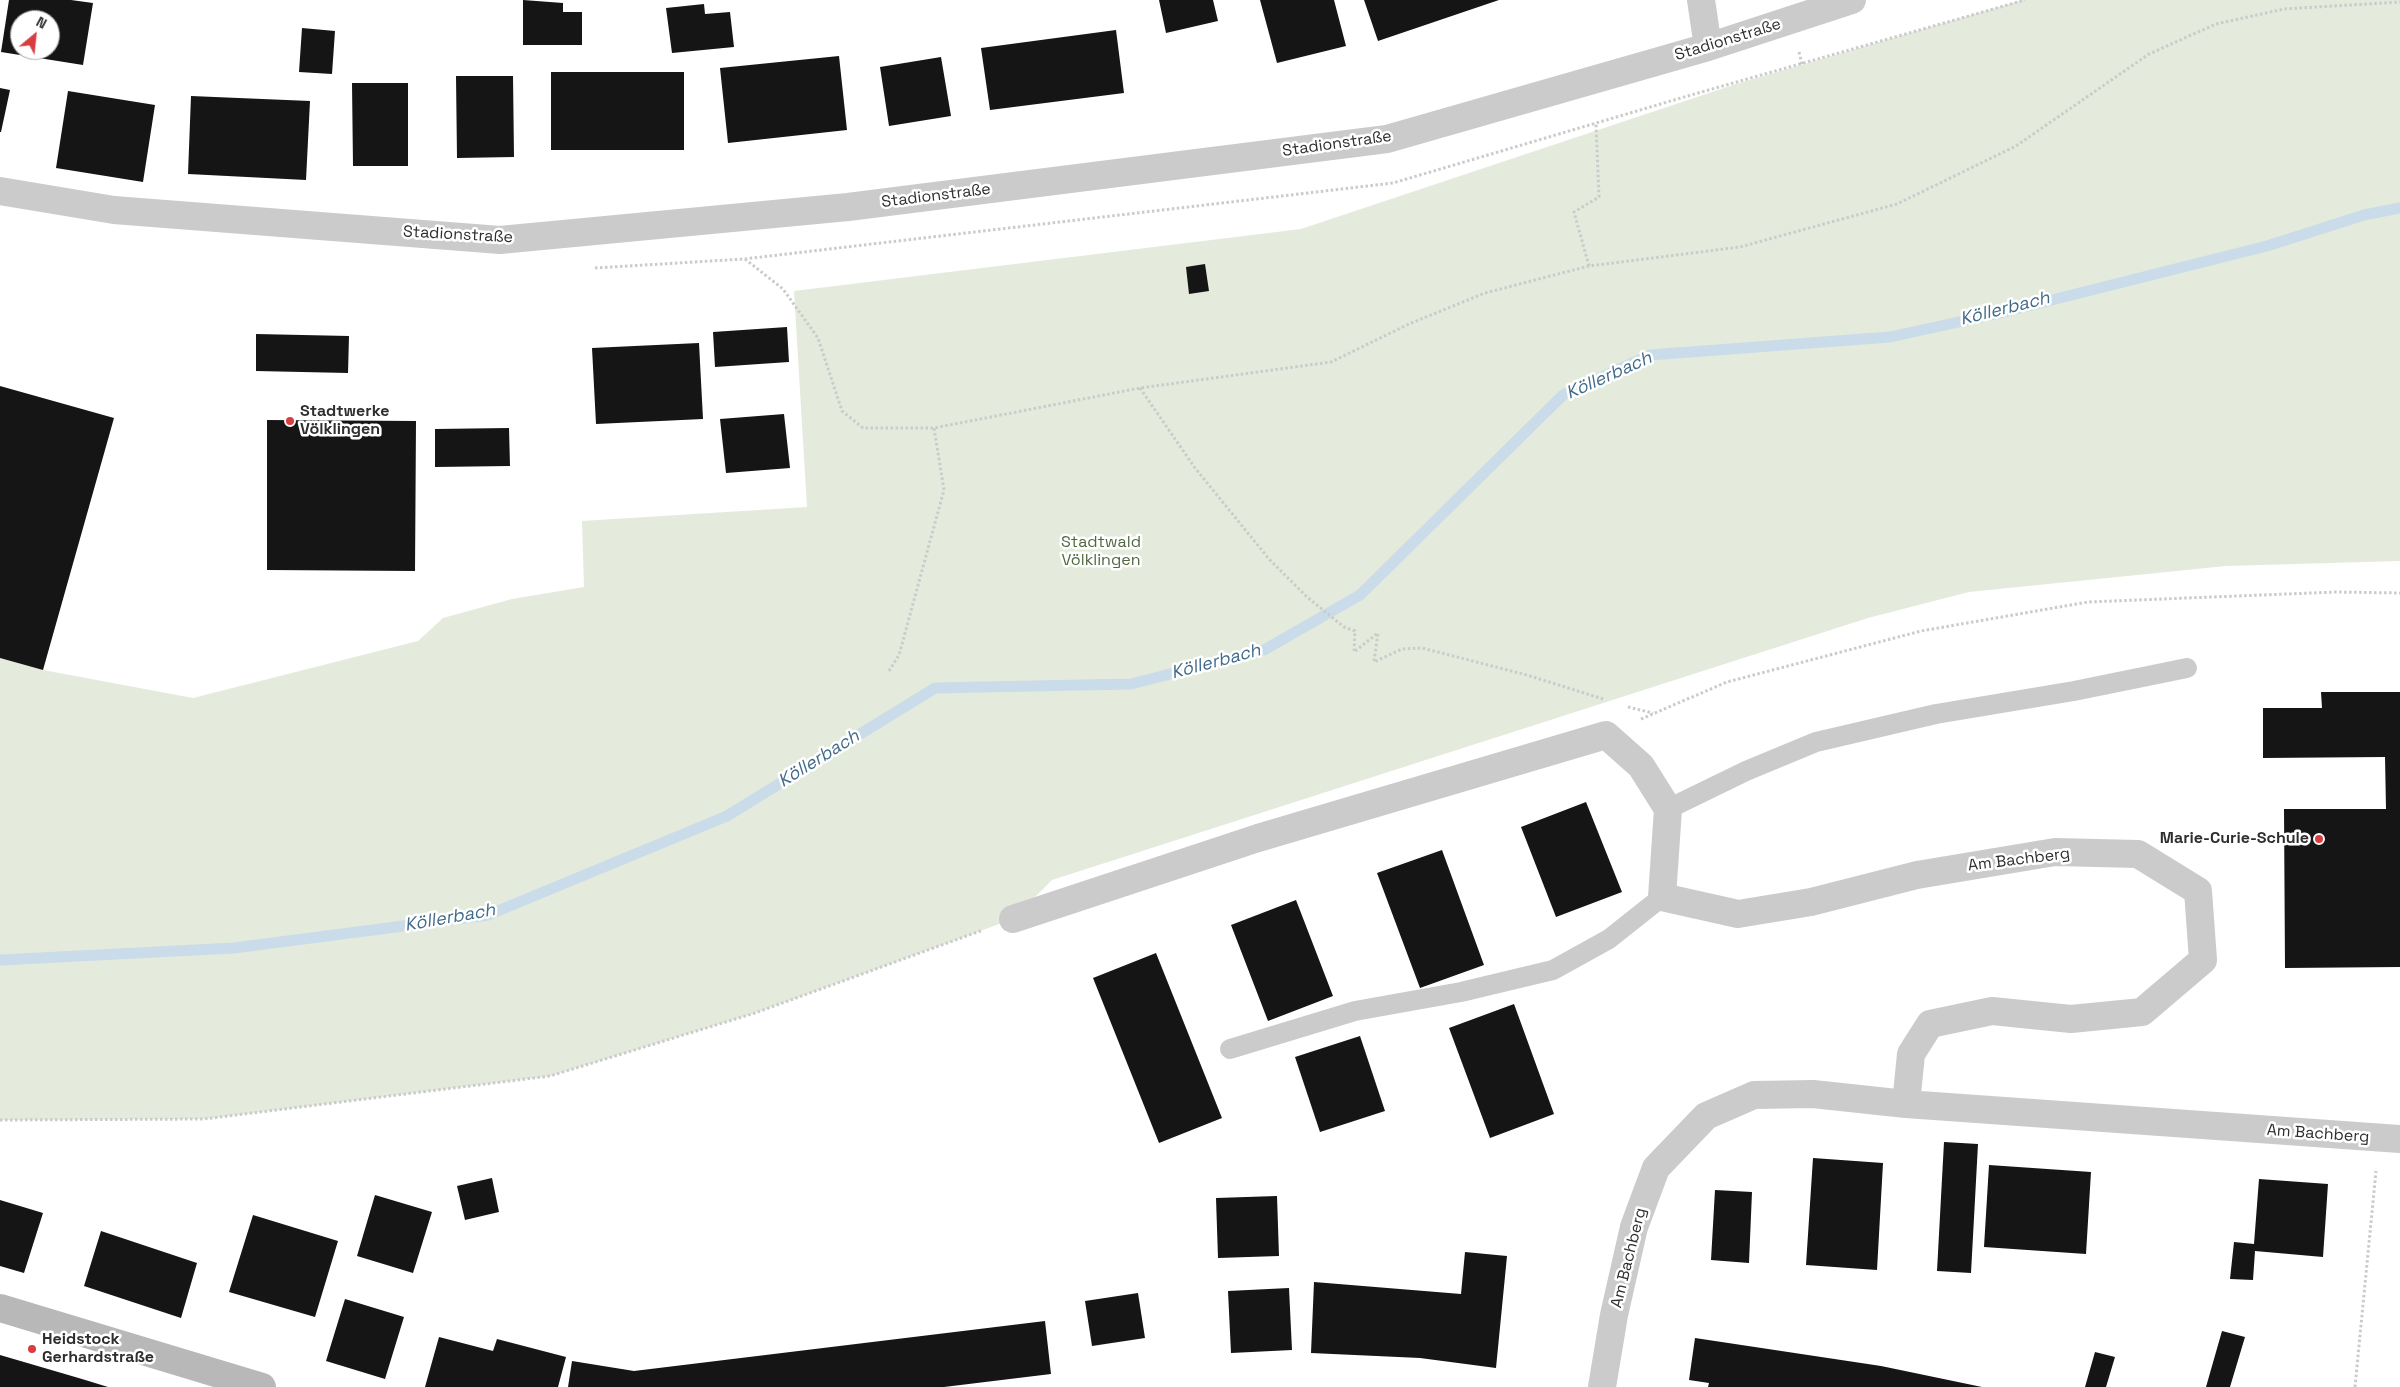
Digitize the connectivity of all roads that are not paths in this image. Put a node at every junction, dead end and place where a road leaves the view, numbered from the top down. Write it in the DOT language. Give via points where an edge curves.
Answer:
graph roads {
  1 [pos="1701,0"];
  2 [pos="1852,0"];
  3 [pos="1708,47"];
  4 [pos="0,191"];
  5 [pos="2187,668"];
  6 [pos="1668,809"];
  7 [pos="1662,897"];
  8 [pos="1013,919"];
  9 [pos="1230,1049"];
  10 [pos="1906,1104"];
  11 [pos="2389,1139"];
  12 [pos="0,1308"];
  13 [pos="262,1387"];
  14 [pos="1602,1387"];
  1 -- 3 [label="street"];
  2 -- 3 [label="street, Stadionstraße"];
  3 -- 4 [label="street, Stadionstraße" via="1387,139 848,207 500,240 114,210"];
  5 -- 6 [label="lane" via="1936,714 1816,742"];
  6 -- 7 [label="street"];
  6 -- 8 [label="street" via="1641,766 1606,735 1258,838"];
  7 -- 9 [label="lane" via="1609,939 1553,970 1462,992 1355,1011"];
  7 -- 10 [label="street, Am Bachberg" via="1738,914 1811,902 1917,875 2055,852 2138,854 2198,891 2203,960 2142,1012 2071,1019 1992,1011 1930,1024 1911,1054"];
  10 -- 11 [label="street, Am Bachberg"];
  10 -- 14 [label="street, Am Bachberg" via="1813,1094 1754,1095 1706,1116 1656,1168 1634,1227"];
  12 -- 13 [label="street"];
}
